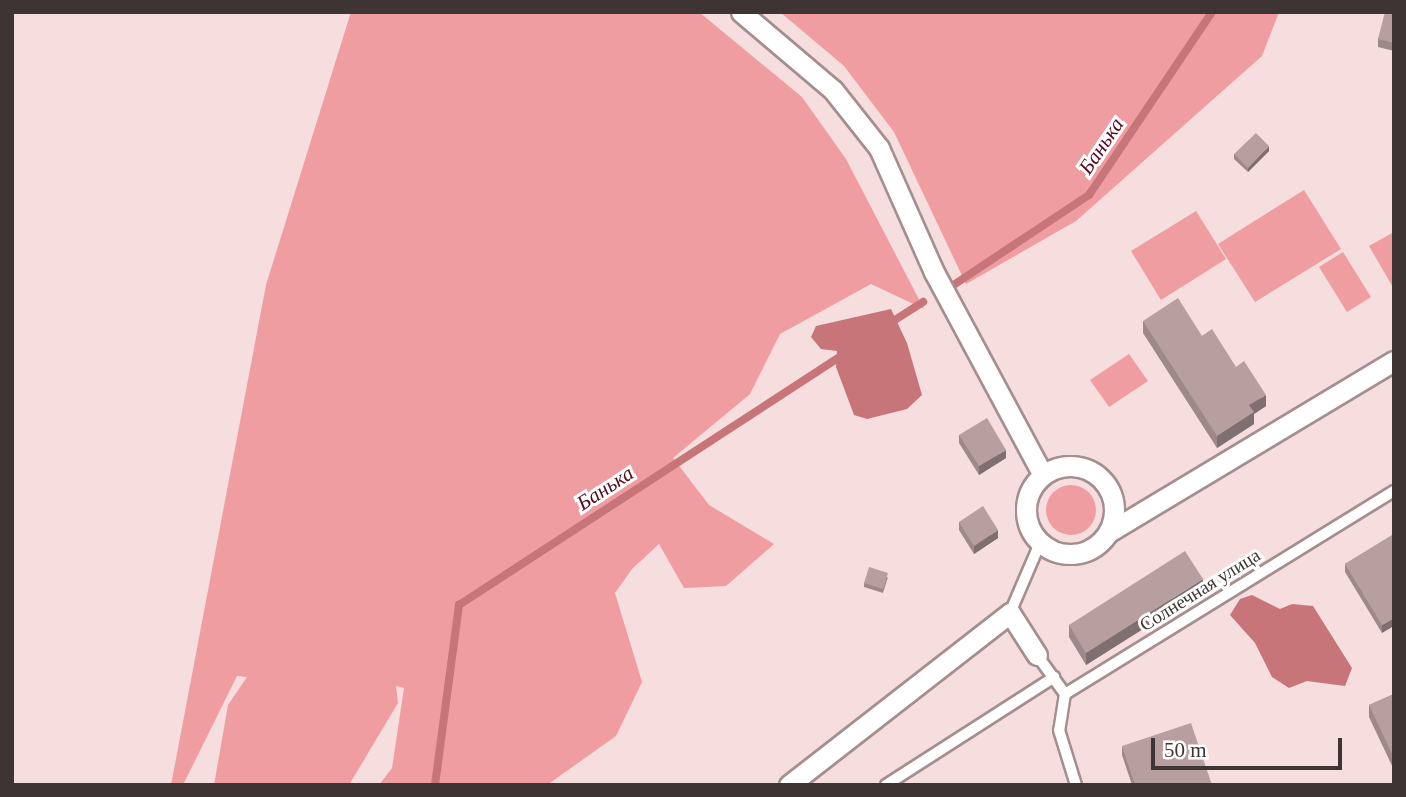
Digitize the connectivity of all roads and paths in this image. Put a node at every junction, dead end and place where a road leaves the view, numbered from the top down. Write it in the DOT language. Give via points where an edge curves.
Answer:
graph roads {
  1 [pos="741,12"];
  2 [pos="1394,361"];
  3 [pos="1043,475"];
  4 [pos="1394,491"];
  5 [pos="1109,532"];
  6 [pos="1040,543"];
  7 [pos="1010,613"];
  8 [pos="1037,655"];
  9 [pos="1054,677"];
  10 [pos="1065,694"];
  11 [pos="789,785"];
  12 [pos="886,785"];
  13 [pos="1076,785"];
  1 -- 3 [label="street" via="833,90 879,148 934,272"];
  2 -- 5 [label="street"];
  3 -- 5 [label="street" via="1069,466 1082,468 1104,482 1115,506"];
  3 -- 6 [label="street" via="1028,496 1026,508 1032,533"];
  4 -- 10 [label="lane, Солнечная улица"];
  5 -- 6 [label="street" via="1100,543 1075,554"];
  6 -- 7 [label="lane"];
  7 -- 8 [label="street"];
  7 -- 11 [label="street"];
  8 -- 9 [label="lane"];
  9 -- 10 [label="lane"];
  9 -- 12 [label="lane"];
  10 -- 13 [label="lane" via="1059,730"];
}
